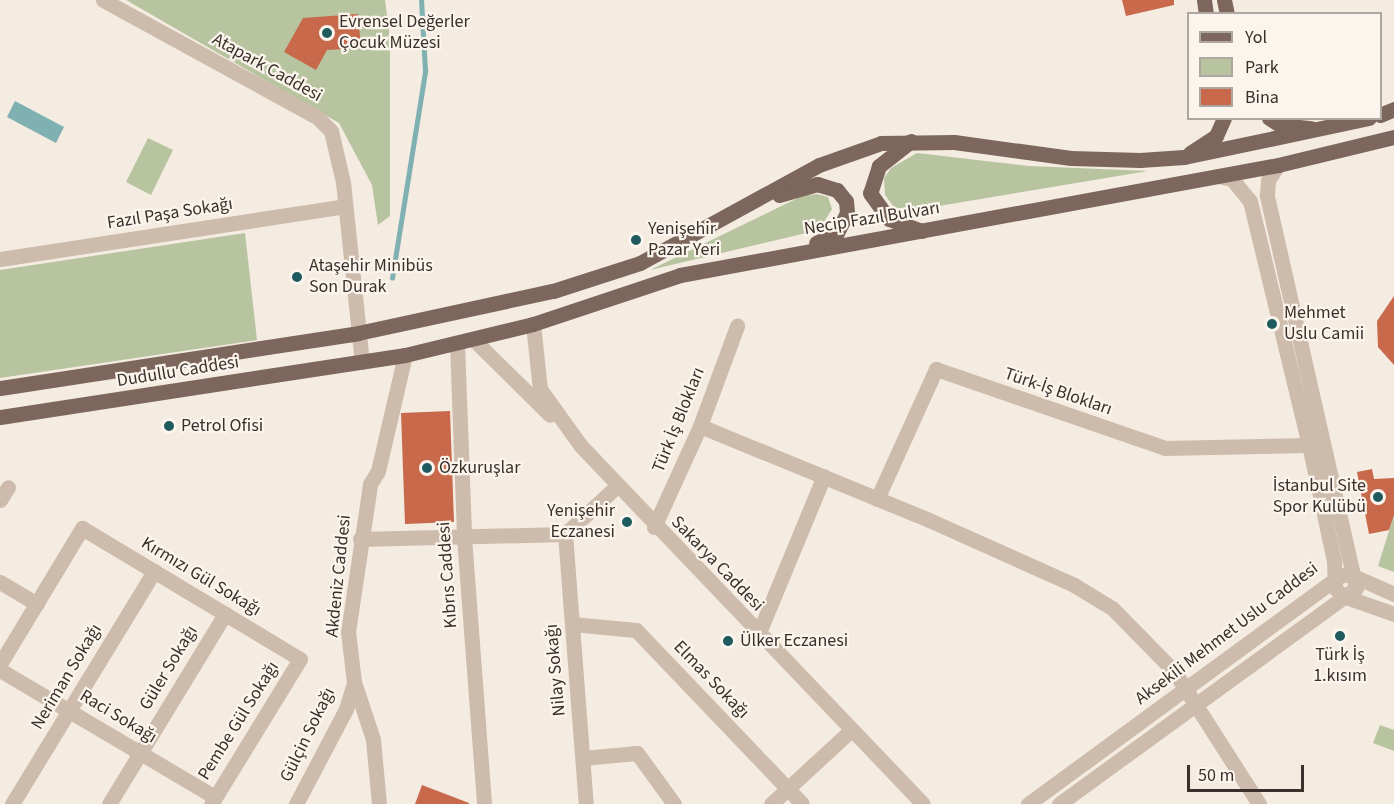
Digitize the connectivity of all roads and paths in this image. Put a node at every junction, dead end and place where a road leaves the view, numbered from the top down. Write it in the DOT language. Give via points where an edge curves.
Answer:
graph roads {
  1 [pos="103,0"];
  2 [pos="1223,120"];
  3 [pos="1272,120"];
  4 [pos="1362,120"];
  5 [pos="1329,130"];
  6 [pos="1394,137"];
  7 [pos="911,141"];
  8 [pos="1184,157"];
  9 [pos="1278,165"];
  10 [pos="1218,176"];
  11 [pos="754,202"];
  12 [pos="345,206"];
  13 [pos="924,232"];
  14 [pos="791,252"];
  15 [pos="0,259"];
  16 [pos="533,324"];
  17 [pos="737,327"];
  18 [pos="358,333"];
  19 [pos="473,339"];
  20 [pos="457,343"];
  21 [pos="405,355"];
  22 [pos="362,362"];
  23 [pos="0,388"];
  24 [pos="0,417"];
  25 [pos="700,426"];
  26 [pos="1309,445"];
  27 [pos="580,446"];
  28 [pos="824,476"];
  29 [pos="616,487"];
  30 [pos="877,499"];
  31 [pos="654,527"];
  32 [pos="565,534"];
  33 [pos="464,537"];
  34 [pos="360,539"];
  35 [pos="154,571"];
  36 [pos="1354,578"];
  37 [pos="1335,581"];
  38 [pos="0,582"];
  39 [pos="1394,594"];
  40 [pos="1347,596"];
  41 [pos="37,604"];
  42 [pos="225,614"];
  43 [pos="1394,614"];
  44 [pos="572,624"];
  45 [pos="758,635"];
  46 [pos="300,659"];
  47 [pos="0,664"];
  48 [pos="0,670"];
  49 [pos="354,682"];
  50 [pos="1187,690"];
  51 [pos="1197,704"];
  52 [pos="69,710"];
  53 [pos="850,731"];
  54 [pos="140,753"];
  55 [pos="583,758"];
  56 [pos="788,788"];
  57 [pos="213,800"];
  58 [pos="12,804"];
  59 [pos="109,804"];
  60 [pos="296,804"];
  61 [pos="378,804"];
  62 [pos="484,804"];
  63 [pos="586,804"];
  64 [pos="674,804"];
  65 [pos="771,804"];
  66 [pos="802,804"];
  67 [pos="923,804"];
  68 [pos="1028,804"];
  69 [pos="1059,804"];
  70 [pos="1259,804"];
  1 -- 12 [label="street, Atapark Caddesi" via="317,117 331,131 338,149"];
  2 -- 8 [label="main road" via="1216,136"];
  3 -- 5 [label="main road" via="1280,125"];
  4 -- 5 [label="main road"];
  5 -- 8 [label="main road"];
  6 -- 9 [label="main road, Necip Fazıl Bulvarı"];
  7 -- 8 [label="main road" via="1071,158"];
  7 -- 11 [label="main road" via="853,150"];
  7 -- 13 [label="main road" via="879,166 870,193 889,219"];
  9 -- 10 [label="main road, Necip Fazıl Bulvarı"];
  9 -- 36 [label="street" via="1268,180 1267,195"];
  10 -- 13 [label="main road, Necip Fazıl Bulvarı"];
  10 -- 26 [label="street, Aksekili Mehmet Uslu Caddesi" via="1241,186 1250,201"];
  11 -- 14 [label="main road" via="818,184 837,190 846,201 847,213 837,233"];
  11 -- 18 [label="main road" via="640,263 553,291"];
  12 -- 15 [label="street, Fazıl Paşa Sokağı"];
  12 -- 18 [label="street, Atapark Caddesi"];
  13 -- 14 [label="main road, Necip Fazıl Bulvarı"];
  14 -- 16 [label="main road, Necip Fazıl Bulvarı" via="680,275"];
  16 -- 19 [label="main road, Necip Fazıl Bulvarı"];
  16 -- 27 [label="street, Sakarya Caddesi" via="540,389"];
  17 -- 25 [label="street, Türk İş Blokları"];
  18 -- 22 [label="street, Atapark Caddesi"];
  18 -- 23 [label="main road, Dudullu Caddesi"];
  19 -- 20 [label="main road, Necip Fazıl Bulvarı"];
  19 -- 27 [label="street"];
  20 -- 21 [label="main road, Necip Fazıl Bulvarı"];
  20 -- 33 [label="street, Kıbrıs Caddesi"];
  21 -- 22 [label="main road, Necip Fazıl Bulvarı"];
  21 -- 34 [label="street, Akdeniz Caddesi" via="378,471 370,484"];
  22 -- 24 [label="main road, Dudullu Caddesi"];
  25 -- 28 [label="street"];
  25 -- 31 [label="street, Türk İş Blokları"];
  26 -- 30 [label="street, Türk-İş Blokları" via="1165,448 936,369"];
  26 -- 37 [label="street, Aksekili Mehmet Uslu Caddesi"];
  27 -- 29 [label="street, Sakarya Caddesi"];
  28 -- 30 [label="street"];
  28 -- 45 [label="street"];
  29 -- 31 [label="street, Sakarya Caddesi"];
  29 -- 32 [label="street"];
  30 -- 50 [label="street" via="1095,597 1112,608"];
  31 -- 45 [label="street, Sakarya Caddesi"];
  32 -- 33 [label="street"];
  32 -- 44 [label="street, Nilay Sokağı"];
  33 -- 34 [label="street"];
  33 -- 62 [label="street, Kıbrıs Caddesi"];
  34 -- 49 [label="street, Akdeniz Caddesi" via="348,632"];
  35 -- 41 [label="street, Kırmızı Gül Sokağı" via="82,528"];
  35 -- 42 [label="street, Kırmızı Gül Sokağı"];
  35 -- 52 [label="street, Neriman Sokağı"];
  36 -- 37 [label="street" via="1345,574"];
  36 -- 39 [label="street"];
  36 -- 40 [label="street" via="1356,588"];
  37 -- 40 [label="street" via="1336,592"];
  37 -- 50 [label="street, Aksekili Mehmet Uslu Caddesi"];
  38 -- 41 [label="street"];
  40 -- 43 [label="street"];
  40 -- 51 [label="street, Aksekili Mehmet Uslu Caddesi"];
  41 -- 47 [label="street"];
  42 -- 46 [label="street, Kırmızı Gül Sokağı"];
  42 -- 54 [label="street, Güler Sokağı"];
  44 -- 55 [label="street, Nilay Sokağı"];
  44 -- 56 [label="street, Elmas Sokağı" via="636,630"];
  45 -- 53 [label="street, Sakarya Caddesi"];
  46 -- 57 [label="street, Pembe Gül Sokağı"];
  48 -- 52 [label="street, Raci Sokağı"];
  49 -- 60 [label="street, Gülçin Sokağı" via="346,709"];
  49 -- 61 [label="street, Akdeniz Caddesi" via="373,739"];
  50 -- 51 [label="street"];
  50 -- 68 [label="street, Aksekili Mehmet Uslu Caddesi"];
  51 -- 69 [label="street, Aksekili Mehmet Uslu Caddesi"];
  51 -- 70 [label="street"];
  52 -- 54 [label="street, Raci Sokağı"];
  52 -- 58 [label="street, Neriman Sokağı"];
  53 -- 56 [label="street"];
  53 -- 67 [label="street, Sakarya Caddesi"];
  54 -- 57 [label="street, Raci Sokağı"];
  54 -- 59 [label="street, Güler Sokağı"];
  55 -- 63 [label="street, Nilay Sokağı"];
  55 -- 64 [label="street" via="637,753"];
  56 -- 65 [label="street"];
  56 -- 66 [label="street, Elmas Sokağı"];
}
